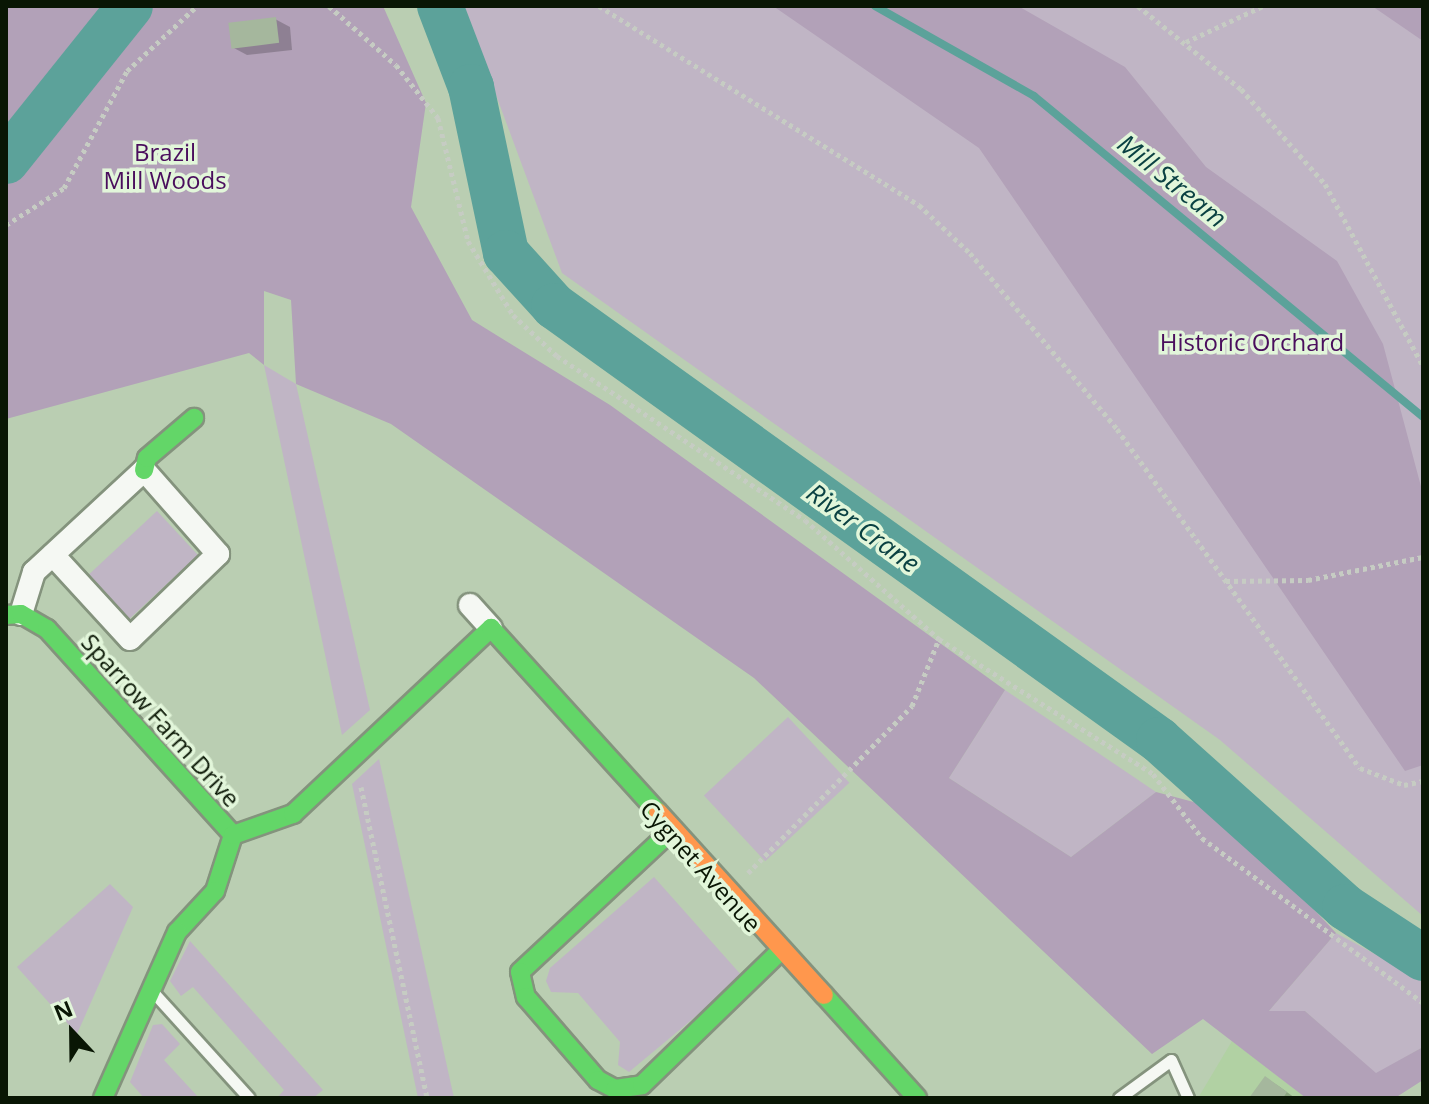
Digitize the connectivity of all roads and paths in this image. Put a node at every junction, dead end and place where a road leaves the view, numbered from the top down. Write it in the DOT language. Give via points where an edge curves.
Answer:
graph roads {
  1 [pos="197,6"];
  2 [pos="329,6"];
  3 [pos="599,6"];
  4 [pos="1138,6"];
  5 [pos="1263,6"];
  6 [pos="1186,42"];
  7 [pos="6,225"];
  8 [pos="1423,366"];
  9 [pos="194,418"];
  10 [pos="144,470"];
  11 [pos="53,555"];
  12 [pos="1423,557"];
  13 [pos="1225,581"];
  14 [pos="470,605"];
  15 [pos="14,614"];
  16 [pos="491,628"];
  17 [pos="939,639"];
  18 [pos="353,759"];
  19 [pos="1423,781"];
  20 [pos="670,832"];
  21 [pos="233,835"];
  22 [pos="729,892"];
  23 [pos="778,953"];
  24 [pos="149,987"];
  25 [pos="1423,1003"];
  26 [pos="103,1098"];
  27 [pos="249,1098"];
  28 [pos="427,1098"];
  29 [pos="917,1098"];
  30 [pos="1119,1098"];
  31 [pos="1188,1098"];
  1 -- 7 [label="path" via="127,71 64,188"];
  2 -- 17 [label="path" via="396,65 438,118 468,241 513,315 557,356 805,520"];
  3 -- 13 [label="path" via="919,205 970,253 1117,429"];
  4 -- 6 [label="path"];
  5 -- 6 [label="path"];
  6 -- 8 [label="path" via="1241,89 1325,184"];
  9 -- 10 [label="street" via="147,458"];
  10 -- 11 [label="street"];
  10 -- 11 [label="street" via="218,554 130,639"];
  11 -- 15 [label="street" via="26,587"];
  12 -- 13 [label="path" via="1308,580"];
  13 -- 19 [label="path" via="1360,768 1404,785"];
  14 -- 16 [label="street, Cygnet Avenue"];
  15 -- 21 [label="street, Sparrow Farm Drive" via="47,629"];
  16 -- 18 [label="street"];
  16 -- 20 [label="street, Cygnet Avenue"];
  17 -- 22 [label="path" via="912,706"];
  17 -- 25 [label="path" via="1153,774 1202,838"];
  18 -- 21 [label="street" via="293,814"];
  18 -- 28 [label="path"];
  20 -- 22 [label="street, Cygnet Avenue"];
  20 -- 23 [label="street" via="520,972 526,997 598,1080 615,1089 642,1085"];
  21 -- 24 [label="street, Sparrow Farm Drive" via="215,891 177,932"];
  22 -- 23 [label="street, Cygnet Avenue"];
  23 -- 29 [label="street, Cygnet Avenue"];
  24 -- 26 [label="street, Sparrow Farm Drive"];
  24 -- 27 [label="lane"];
  30 -- 31 [label="lane" via="1171,1060"];
}
